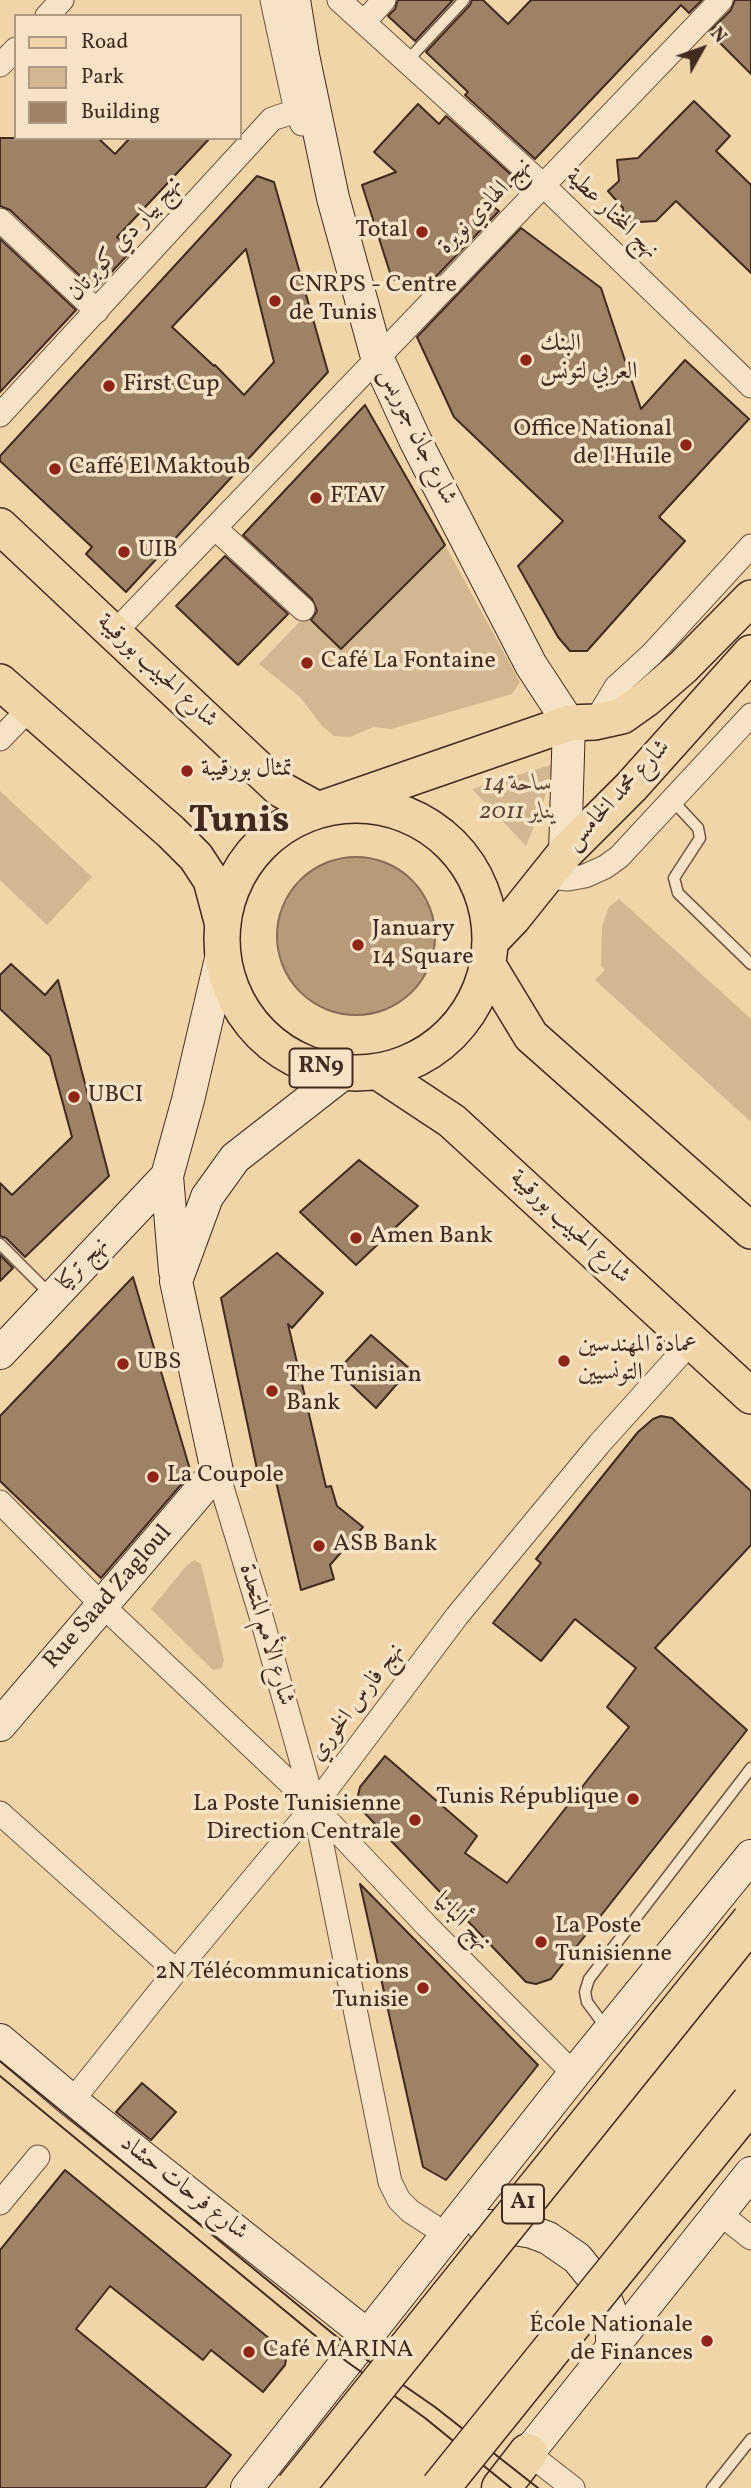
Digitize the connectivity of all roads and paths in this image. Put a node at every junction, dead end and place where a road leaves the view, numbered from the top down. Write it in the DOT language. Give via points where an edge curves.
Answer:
graph roads {
  1 [pos="62,0"];
  2 [pos="272,0"];
  3 [pos="294,0"];
  4 [pos="339,0"];
  5 [pos="384,0"];
  6 [pos="464,0"];
  7 [pos="721,0"];
  8 [pos="49,14"];
  9 [pos="364,22"];
  10 [pos="14,51"];
  11 [pos="407,61"];
  12 [pos="0,65"];
  13 [pos="296,111"];
  14 [pos="544,186"];
  15 [pos="333,198"];
  16 [pos="0,220"];
  17 [pos="97,311"];
  18 [pos="377,357"];
  19 [pos="751,386"];
  20 [pos="0,415"];
  21 [pos="0,526"];
  22 [pos="215,527"];
  23 [pos="751,546"];
  24 [pos="751,598"];
  25 [pos="303,609"];
  26 [pos="114,633"];
  27 [pos="751,653"];
  28 [pos="0,682"];
  29 [pos="29,709"];
  30 [pos="751,715"];
  31 [pos="582,722"];
  32 [pos="0,739"];
  33 [pos="672,800"];
  34 [pos="318,810"];
  35 [pos="555,865"];
  36 [pos="223,938"];
  37 [pos="489,953"];
  38 [pos="751,964"];
  39 [pos="361,1072"];
  40 [pos="167,1177"];
  41 [pos="751,1230"];
  42 [pos="0,1244"];
  43 [pos="176,1281"];
  44 [pos="53,1297"];
  45 [pos="692,1341"];
  46 [pos="0,1353"];
  47 [pos="751,1396"];
  48 [pos="217,1471"];
  49 [pos="0,1502"];
  50 [pos="102,1605"];
  51 [pos="0,1725"];
  52 [pos="751,1768"];
  53 [pos="313,1806"];
  54 [pos="0,1814"];
  55 [pos="751,1856"];
  56 [pos="751,1921"];
  57 [pos="176,1971"];
  58 [pos="608,2031"];
  59 [pos="0,2040"];
  60 [pos="574,2074"];
  61 [pos="72,2101"];
  62 [pos="751,2102"];
  63 [pos="38,2157"];
  64 [pos="751,2173"];
  65 [pos="0,2203"];
  66 [pos="719,2213"];
  67 [pos="447,2235"];
  68 [pos="751,2238"];
  69 [pos="367,2335"];
  70 [pos="612,2347"];
  71 [pos="751,2439"];
  72 [pos="528,2453"];
  73 [pos="247,2488"];
  74 [pos="295,2488"];
  75 [pos="440,2488"];
  76 [pos="501,2488"];
  77 [pos="573,2488"];
  78 [pos="712,2488"];
  1 -- 8 [label="street"];
  2 -- 13 [label="street"];
  3 -- 15 [label="street, شارع جان جوريس"];
  4 -- 9 [label="street, نهج المختار عطية"];
  5 -- 9 [label="street"];
  6 -- 11 [label="lane"];
  7 -- 14 [label="street, نهج الهادي نويرة"];
  9 -- 11 [label="street, نهج المختار عطية"];
  10 -- 12 [label="street"];
  11 -- 14 [label="street, نهج المختار عطية"];
  13 -- 15 [label="street"];
  13 -- 17 [label="street, نهج بيار دي كوبرتان" via="272,119"];
  14 -- 18 [label="street, نهج الهادي نويرة"];
  14 -- 19 [label="street, نهج المختار عطية"];
  15 -- 18 [label="street, شارع جان جوريس"];
  16 -- 17 [label="street"];
  17 -- 20 [label="street, نهج بيار دي كوبرتان"];
  18 -- 22 [label="street, نهج الهادي نويرة"];
  18 -- 31 [label="street, شارع جان جوريس" via="525,653"];
  21 -- 26 [label="main road, شارع الحبيب بورقيبة"];
  22 -- 25 [label="street"];
  22 -- 26 [label="street, نهج الهادي نويرة"];
  23 -- 31 [label="street"];
  24 -- 31 [label="main road, شارع محمد الخامس" via="646,699 622,716"];
  26 -- 34 [label="main road, شارع الحبيب بورقيبة" via="280,789"];
  27 -- 35 [label="main road, شارع محمد الخامس"];
  28 -- 29 [label="main road, RN9"];
  29 -- 32 [label="street"];
  29 -- 36 [label="main road, RN9" via="196,857 211,880"];
  30 -- 33 [label="street"];
  31 -- 34 [label="main road, شارع محمد الخامس"];
  31 -- 35 [label="street"];
  33 -- 35 [label="street" via="633,844 605,867 568,879"];
  33 -- 38 [label="lane" via="698,828 700,838 674,878 678,893"];
  34 -- 36 [label="main road, RN9" via="264,842 246,863 226,908"];
  34 -- 37 [label="main road, RN9" via="368,805 415,819 437,832 471,869 482,892"];
  35 -- 37 [label="main road, شارع محمد الخامس"];
  36 -- 39 [label="main road, RN9" via="228,976 238,1001 272,1042 318,1067"];
  36 -- 40 [label="street"];
  37 -- 39 [label="main road, RN9" via="480,991 450,1035 404,1065"];
  37 -- 41 [label="main road, RN9" via="531,1036"];
  39 -- 43 [label="street" via="235,1158 207,1197"];
  39 -- 45 [label="main road, شارع الحبيب بورقيبة / RN9" via="452,1121"];
  40 -- 43 [label="street, شارع الأمم المتحدة"];
  40 -- 44 [label="street, نهج تركيا"];
  42 -- 44 [label="lane"];
  43 -- 48 [label="street, شارع الأمم المتحدة"];
  44 -- 46 [label="street, نهج تركيا"];
  45 -- 47 [label="main road, شارع الحبيب بورقيبة / RN9"];
  45 -- 53 [label="street, نهج فارس الخوري" via="600,1443 457,1616"];
  48 -- 50 [label="street, Rue Saad Zagloul"];
  48 -- 53 [label="street, شارع الأمم المتحدة"];
  49 -- 50 [label="street, نهج ألبانيا"];
  50 -- 51 [label="street, Rue Saad Zagloul"];
  50 -- 53 [label="street, نهج ألبانيا"];
  52 -- 58 [label="lane" via="589,1979 587,2002"];
  53 -- 57 [label="street, نهج فارس الخوري"];
  53 -- 60 [label="street, نهج ألبانيا"];
  53 -- 67 [label="street, شارع الأمم المتحدة" via="390,2182 410,2211"];
  54 -- 57 [label="street"];
  55 -- 58 [label="street"];
  56 -- 74 [label="highway, A1, bridge"];
  57 -- 61 [label="street, نهج فارس الخوري"];
  58 -- 60 [label="street"];
  59 -- 61 [label="street, شارع فرحات حشاد"];
  60 -- 67 [label="street"];
  61 -- 69 [label="street, شارع فرحات حشاد"];
  62 -- 75 [label="highway, bridge"];
  63 -- 65 [label="street"];
  64 -- 66 [label="street"];
  66 -- 68 [label="street"];
  66 -- 70 [label="street"];
  67 -- 69 [label="street"];
  67 -- 70 [label="street" via="507,2227 532,2232 563,2247 589,2270 606,2300 612,2316"];
  69 -- 73 [label="street"];
  70 -- 72 [label="street"];
  71 -- 78 [label="lane"];
  72 -- 76 [label="highway"];
  72 -- 77 [label="street"];
}
